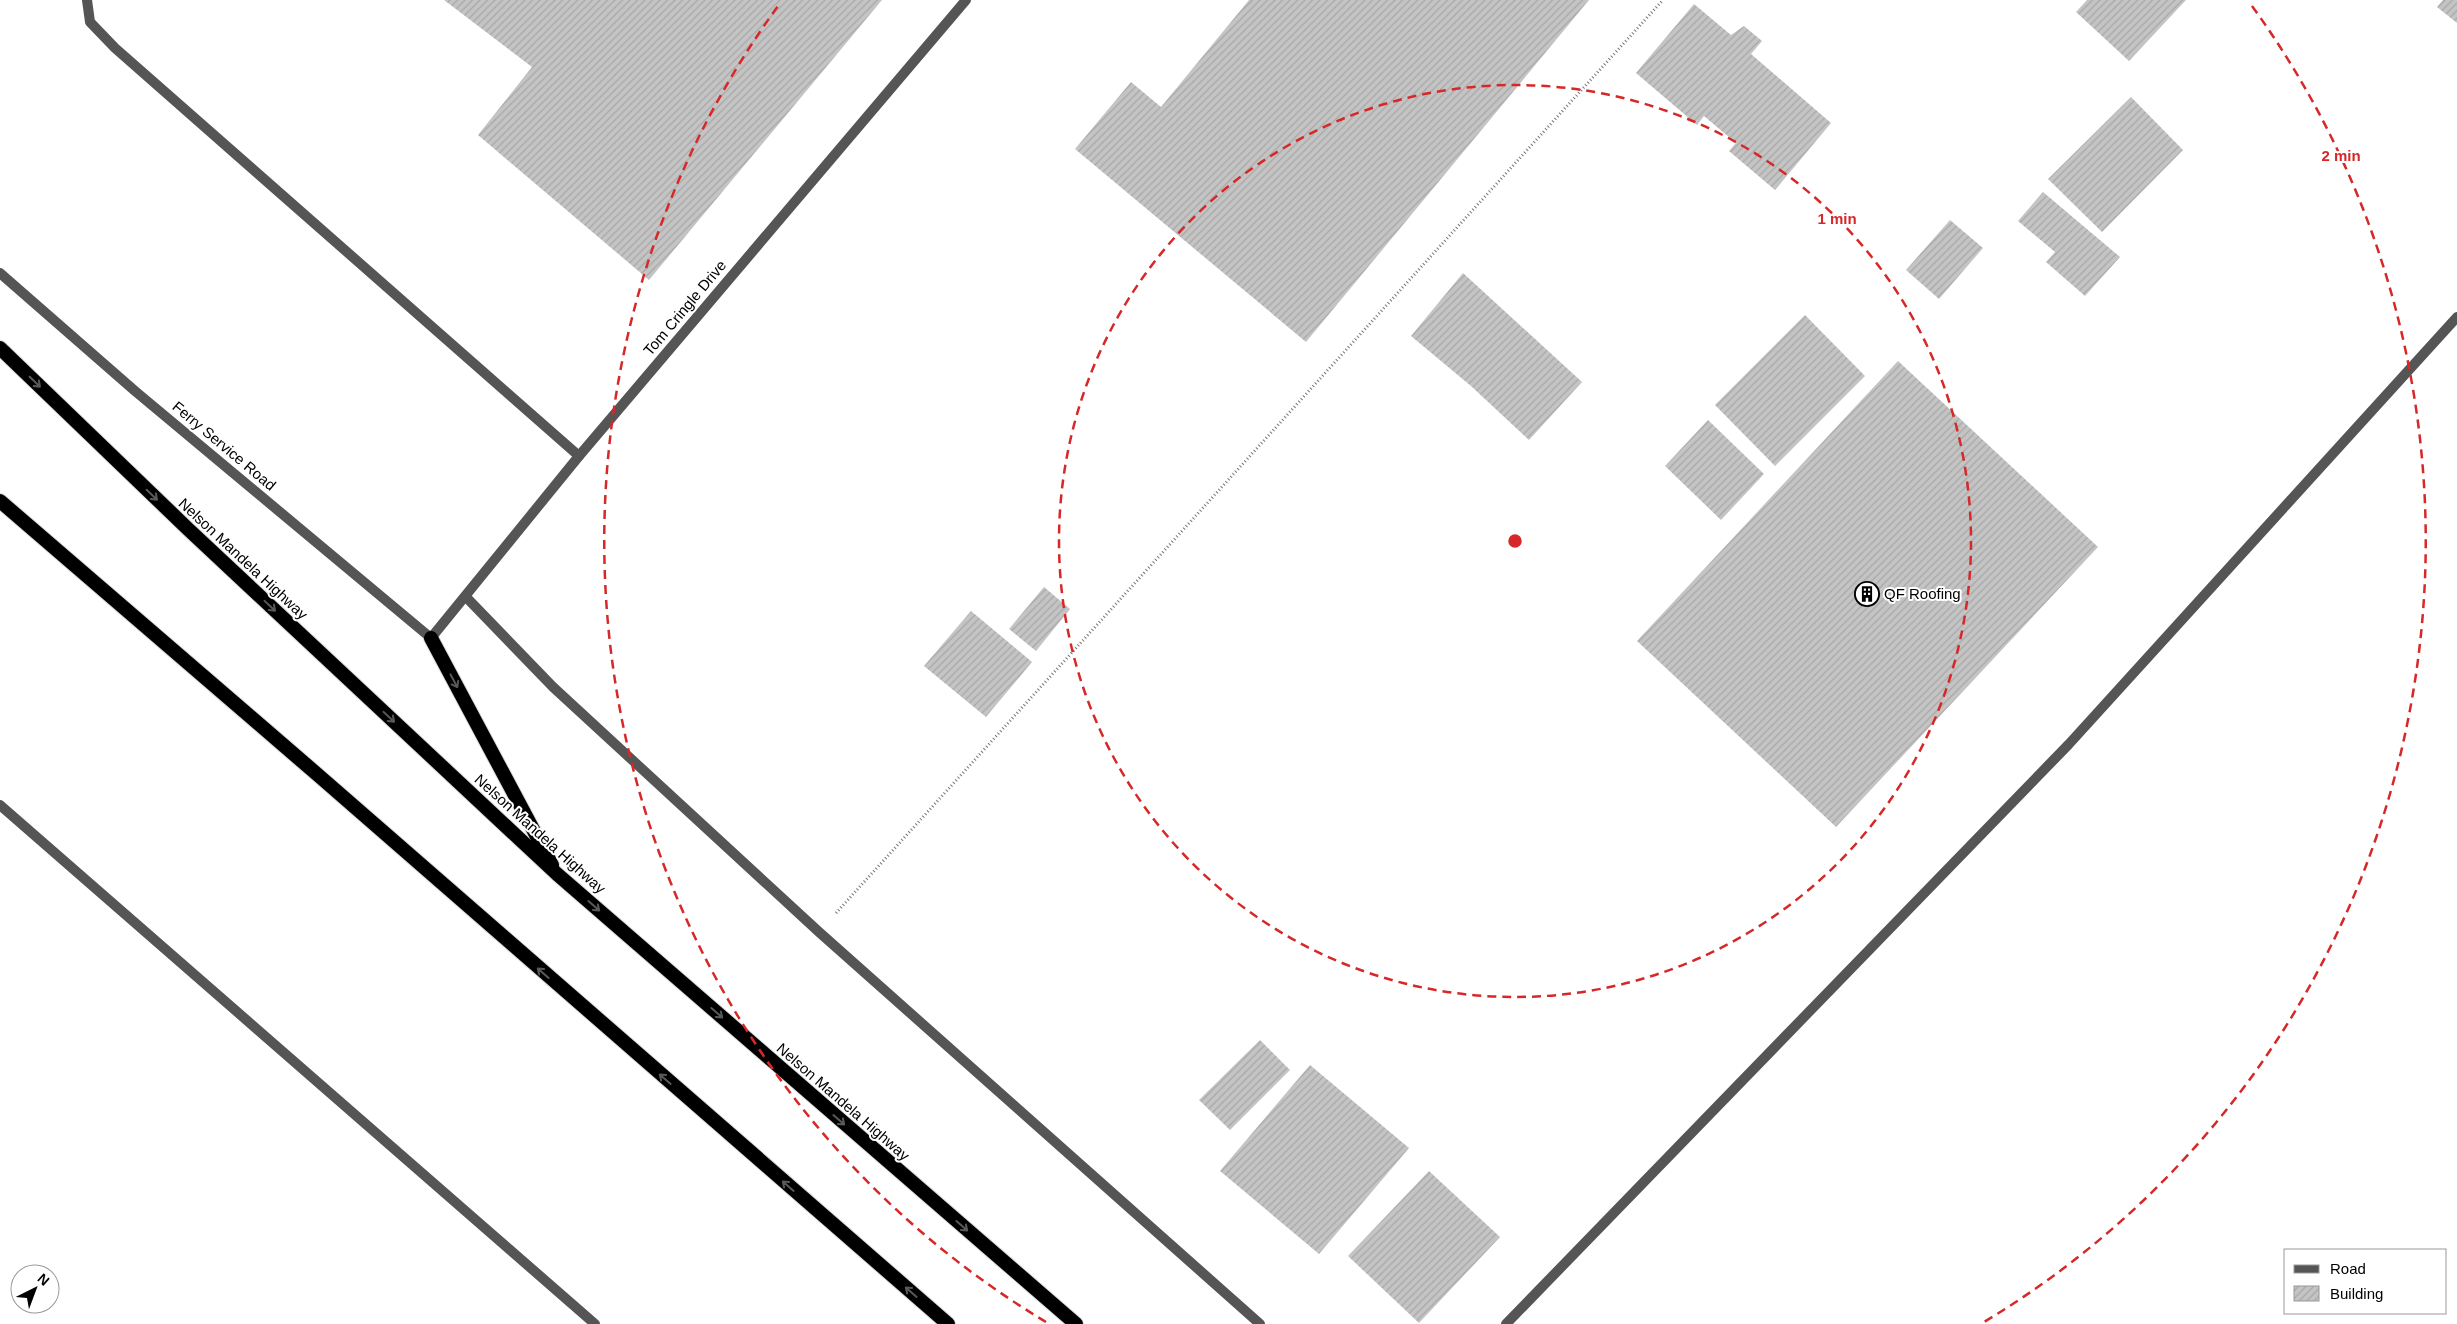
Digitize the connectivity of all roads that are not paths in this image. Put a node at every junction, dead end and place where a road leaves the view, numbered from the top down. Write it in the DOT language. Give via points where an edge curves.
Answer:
graph roads {
  1 [pos="87,0"];
  2 [pos="966,0"];
  3 [pos="0,273"];
  4 [pos="2457,317"];
  5 [pos="0,348"];
  6 [pos="579,456"];
  7 [pos="0,501"];
  8 [pos="466,597"];
  9 [pos="431,638"];
  10 [pos="0,805"];
  11 [pos="557,874"];
  12 [pos="595,1324"];
  13 [pos="948,1324"];
  14 [pos="1076,1324"];
  15 [pos="1260,1324"];
  16 [pos="1506,1324"];
  1 -- 6 [label="street" via="90,22 115,48"];
  2 -- 6 [label="street, Tom Cringle Drive"];
  3 -- 9 [label="street, Ferry Service Road" via="135,391"];
  4 -- 16 [label="street" via="2069,744"];
  5 -- 11 [label="highway, Nelson Mandela Highway, one-way" via="188,530"];
  6 -- 8 [label="street, Tom Cringle Drive"];
  13 -- 7 [label="highway, one-way"];
  8 -- 9 [label="street, Tom Cringle Drive"];
  8 -- 15 [label="street" via="554,688 818,932"];
  9 -- 11 [label="highway, one-way"];
  10 -- 12 [label="street"];
  11 -- 14 [label="highway, Nelson Mandela Highway, one-way"];
}
